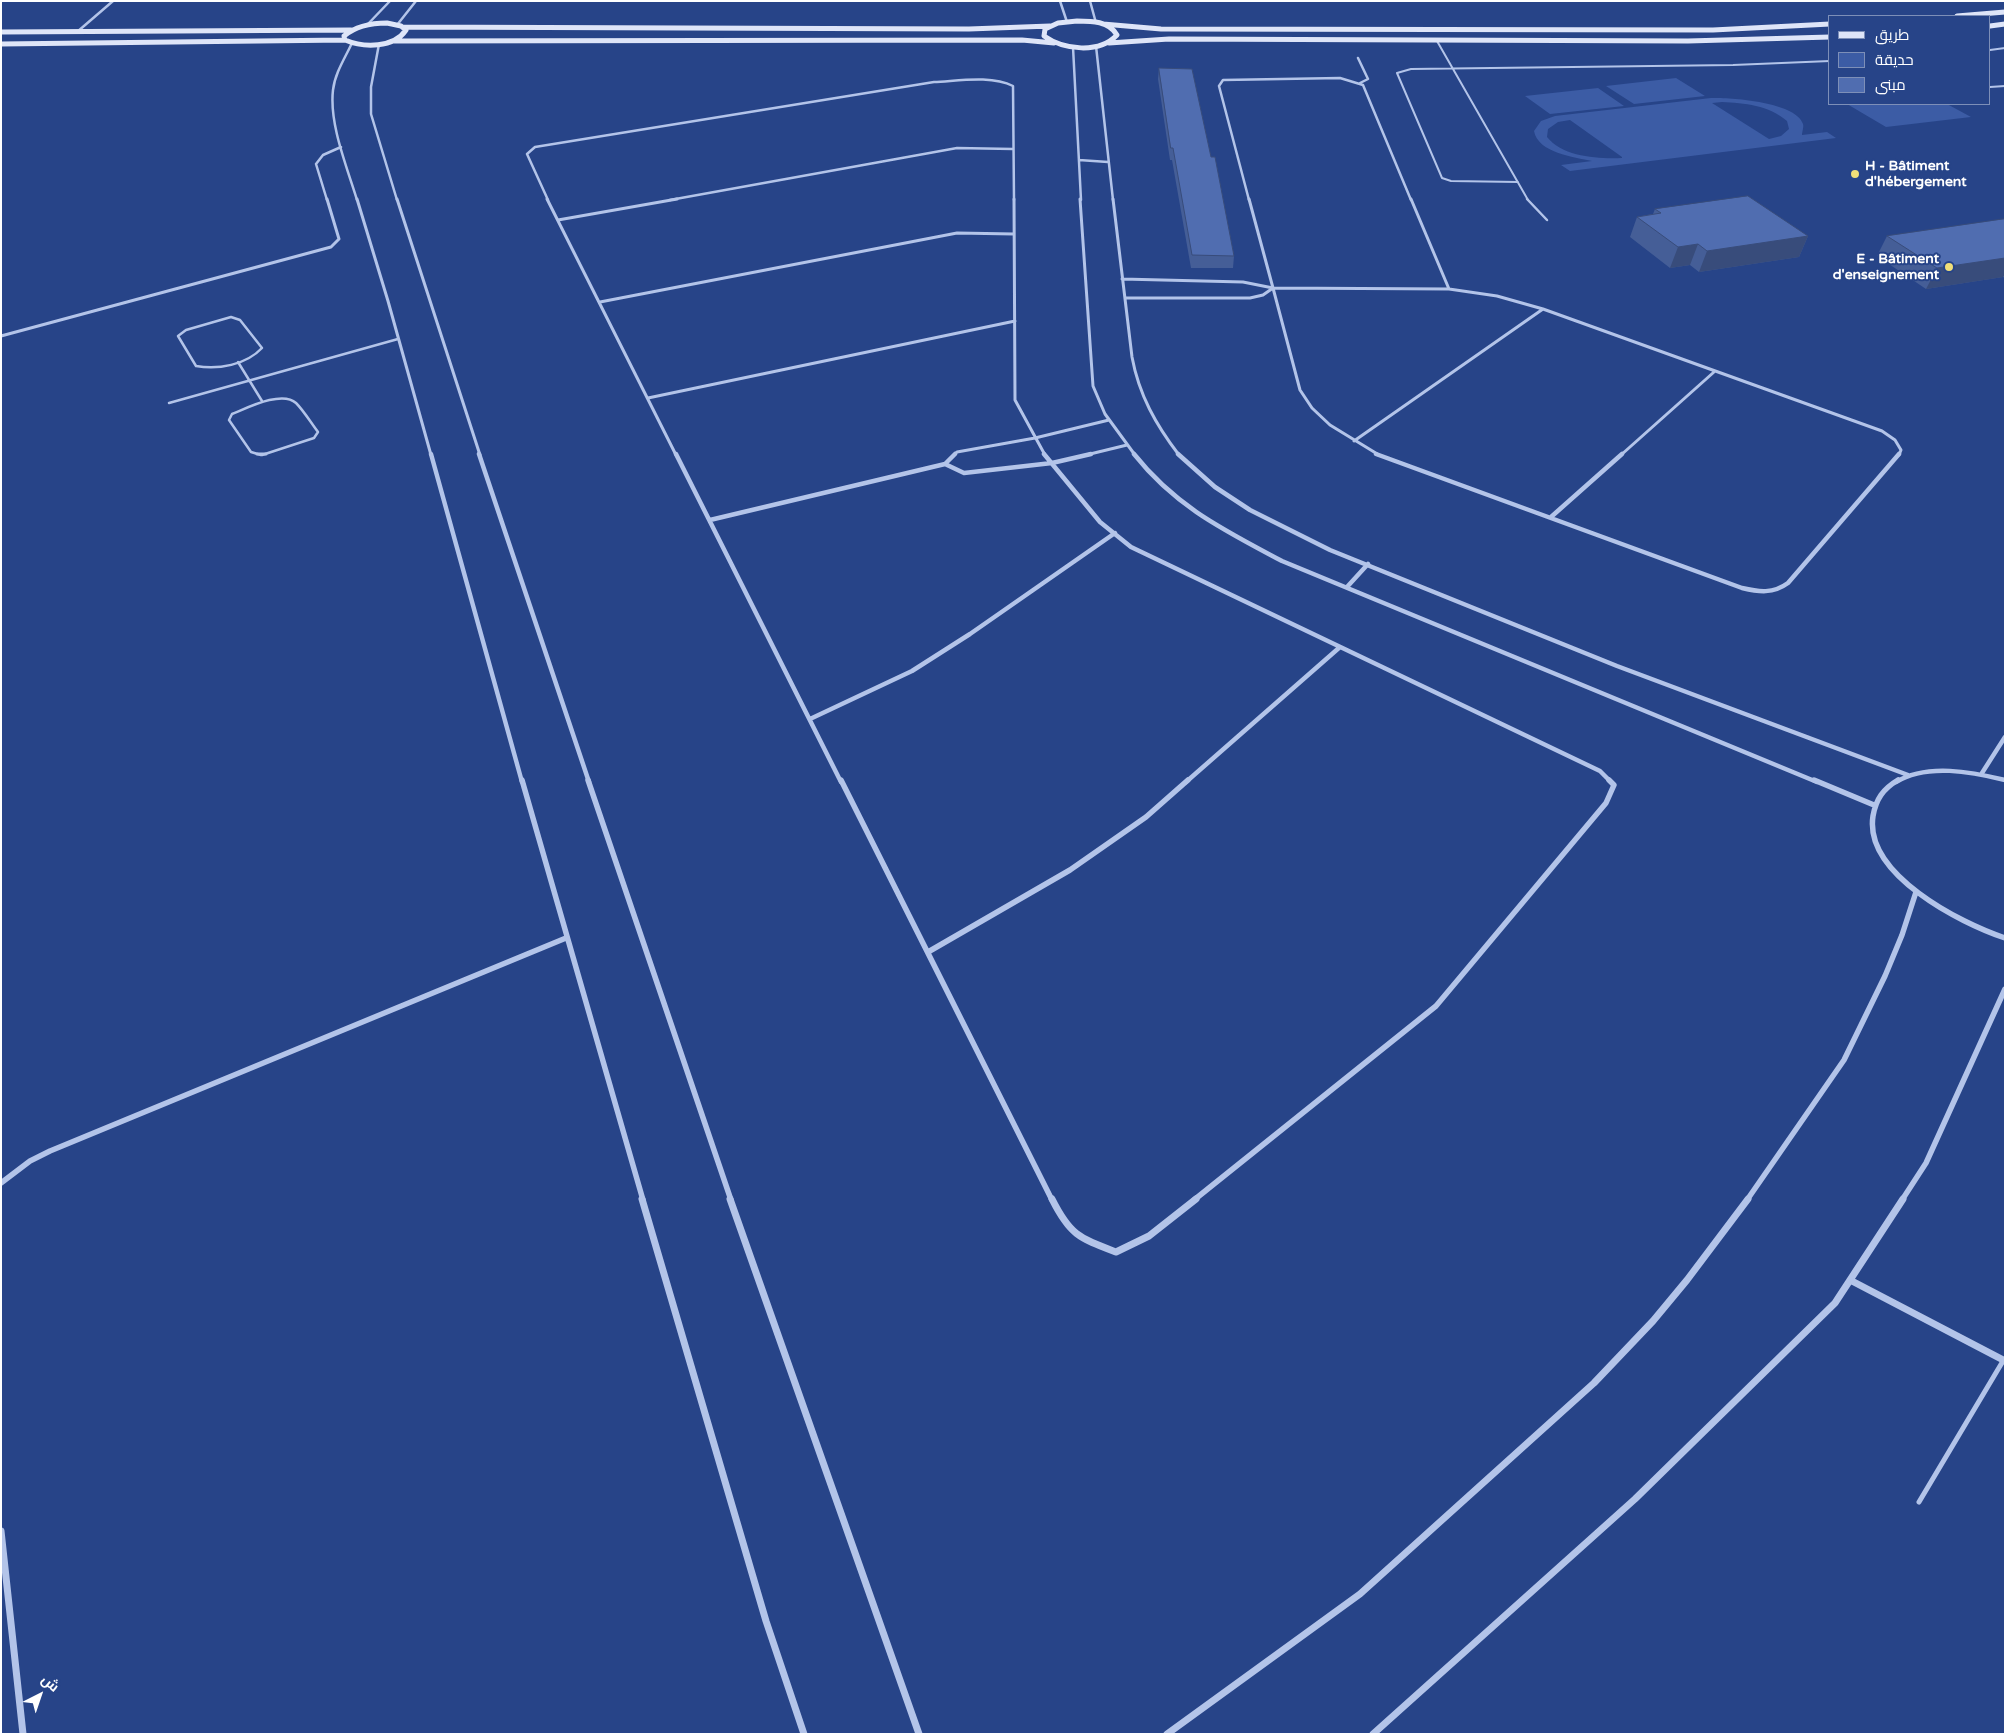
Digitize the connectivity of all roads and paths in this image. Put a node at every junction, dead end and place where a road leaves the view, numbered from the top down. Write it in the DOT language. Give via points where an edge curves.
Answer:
graph roads {
  1 [pos="113,1"];
  2 [pos="390,1"];
  3 [pos="416,1"];
  4 [pos="1060,1"];
  5 [pos="1090,1"];
  6 [pos="2005,12"];
  7 [pos="1969,15"];
  8 [pos="1067,22"];
  9 [pos="1096,22"];
  10 [pos="1104,24"];
  11 [pos="1828,24"];
  12 [pos="2005,24"];
  13 [pos="367,25"];
  14 [pos="397,25"];
  15 [pos="1050,26"];
  16 [pos="1991,26"];
  17 [pos="403,27"];
  18 [pos="351,30"];
  19 [pos="1,32"];
  20 [pos="77,32"];
  21 [pos="1828,37"];
  22 [pos="345,40"];
  23 [pos="392,41"];
  24 [pos="1436,41"];
  25 [pos="352,43"];
  26 [pos="1054,43"];
  27 [pos="1109,43"];
  28 [pos="1,44"];
  29 [pos="379,44"];
  30 [pos="1096,46"];
  31 [pos="1072,47"];
  32 [pos="2005,48"];
  33 [pos="1991,50"];
  34 [pos="1358,58"];
  35 [pos="1828,61"];
  36 [pos="1454,68"];
  37 [pos="1360,83"];
  38 [pos="2005,86"];
  39 [pos="1991,87"];
  40 [pos="341,147"];
  41 [pos="1013,149"];
  42 [pos="1079,160"];
  43 [pos="1108,162"];
  44 [pos="1518,182"];
  45 [pos="558,220"];
  46 [pos="1547,220"];
  47 [pos="1014,234"];
  48 [pos="1122,279"];
  49 [pos="1273,288"];
  50 [pos="1449,289"];
  51 [pos="1126,298"];
  52 [pos="600,302"];
  53 [pos="1543,309"];
  54 [pos="1015,322"];
  55 [pos="1,336"];
  56 [pos="398,339"];
  57 [pos="238,362"];
  58 [pos="1714,372"];
  59 [pos="250,380"];
  60 [pos="648,398"];
  61 [pos="262,401"];
  62 [pos="169,404"];
  63 [pos="1109,420"];
  64 [pos="1034,438"];
  65 [pos="1354,441"];
  66 [pos="1127,445"];
  67 [pos="1052,463"];
  68 [pos="945,464"];
  69 [pos="1551,517"];
  70 [pos="710,520"];
  71 [pos="1115,534"];
  72 [pos="1368,564"];
  73 [pos="1347,587"];
  74 [pos="1340,647"];
  75 [pos="810,719"];
  76 [pos="2005,737"];
  77 [pos="1982,773"];
  78 [pos="1908,775"];
  79 [pos="2005,780"];
  80 [pos="1874,805"];
  81 [pos="1916,892"];
  82 [pos="566,938"];
  83 [pos="2005,938"];
  84 [pos="928,952"];
  85 [pos="2005,989"];
  86 [pos="1,1182"];
  87 [pos="1850,1280"];
  88 [pos="2004,1361"];
  89 [pos="1919,1502"];
  90 [pos="1,1531"];
  91 [pos="23,1734"];
  92 [pos="804,1734"];
  93 [pos="919,1734"];
  94 [pos="1167,1734"];
  95 [pos="1373,1734"];
  1 -- 20 [label="street"];
  2 -- 13 [label="street"];
  3 -- 14 [label="street"];
  4 -- 8 [label="street"];
  5 -- 9 [label="street"];
  6 -- 7 [label="main road"];
  8 -- 9 [label="main road"];
  8 -- 15 [label="main road"];
  9 -- 10 [label="main road"];
  10 -- 11 [label="main road" via="1161,29 1615,30 1713,30"];
  10 -- 27 [label="main road" via="1117,35"];
  12 -- 16 [label="main road"];
  13 -- 14 [label="main road"];
  13 -- 18 [label="main road"];
  14 -- 17 [label="main road"];
  15 -- 17 [label="main road" via="970,29"];
  15 -- 26 [label="main road" via="1045,29 1044,36"];
  17 -- 23 [label="main road" via="405,34"];
  18 -- 20 [label="main road"];
  18 -- 22 [label="main road" via="344,36"];
  19 -- 20 [label="main road"];
  21 -- 24 [label="main road" via="1688,41"];
  22 -- 25 [label="main road"];
  22 -- 28 [label="main road"];
  23 -- 26 [label="main road" via="737,39"];
  23 -- 29 [label="main road"];
  24 -- 27 [label="main road" via="1169,39"];
  24 -- 36 [label="lane"];
  25 -- 29 [label="main road"];
  25 -- 40 [label="street" via="333,89 333,111"];
  26 -- 31 [label="main road"];
  27 -- 30 [label="main road"];
  29 -- 93 [label="street" via="370,99 379,144 506,536 697,1103"];
  30 -- 31 [label="main road"];
  30 -- 43 [label="street"];
  31 -- 42 [label="street"];
  32 -- 33 [label="lane"];
  34 -- 37 [label="street" via="1368,79"];
  35 -- 36 [label="lane"];
  36 -- 44 [label="lane"];
  36 -- 44 [label="lane" via="1411,69 1397,73 1436,169 1442,178 1449,180"];
  37 -- 49 [label="street" via="1340,78 1228,79 1218,84"];
  37 -- 50 [label="street" via="1365,88"];
  38 -- 39 [label="lane"];
  40 -- 55 [label="street" via="323,155 316,164 339,239 331,247"];
  40 -- 56 [label="street"];
  41 -- 45 [label="street" via="957,148"];
  41 -- 45 [label="street" via="1013,86 977,80 924,84 535,147 528,154 528,161"];
  41 -- 47 [label="street"];
  42 -- 43 [label="street"];
  42 -- 63 [label="street" via="1094,386 1098,403"];
  43 -- 48 [label="street"];
  44 -- 46 [label="lane"];
  45 -- 52 [label="street"];
  47 -- 52 [label="street" via="957,233"];
  47 -- 54 [label="street"];
  48 -- 49 [label="street" via="1234,281"];
  48 -- 51 [label="street"];
  49 -- 50 [label="street"];
  49 -- 51 [label="street" via="1250,298"];
  49 -- 65 [label="street" via="1300,390 1312,408 1330,425"];
  50 -- 53 [label="street" via="1497,296"];
  51 -- 72 [label="street" via="1138,382 1171,446 1211,484 1240,503 1326,548"];
  52 -- 60 [label="street"];
  53 -- 58 [label="street"];
  53 -- 65 [label="street"];
  54 -- 60 [label="street"];
  54 -- 64 [label="street" via="1015,400"];
  56 -- 59 [label="lane"];
  56 -- 82 [label="street"];
  57 -- 57 [label="lane" via="258,354 262,348 240,320 231,317 186,330 178,336 196,366 206,369"];
  57 -- 59 [label="lane"];
  58 -- 69 [label="street"];
  58 -- 69 [label="street" via="1882,431 1895,440 1901,450 1788,583 1771,591 1742,588"];
  59 -- 61 [label="lane"];
  59 -- 62 [label="lane"];
  60 -- 70 [label="street"];
  61 -- 61 [label="lane" via="285,399 295,402 318,432 314,438 262,455 251,452 229,420 232,414"];
  63 -- 64 [label="street"];
  63 -- 66 [label="street"];
  64 -- 67 [label="street"];
  64 -- 68 [label="street" via="957,452"];
  65 -- 69 [label="street" via="1376,454"];
  66 -- 67 [label="street"];
  66 -- 73 [label="street" via="1165,488 1209,520 1282,561"];
  67 -- 68 [label="street" via="964,473"];
  67 -- 71 [label="street" via="1100,522"];
  68 -- 70 [label="street"];
  70 -- 75 [label="street"];
  71 -- 74 [label="street" via="1131,547"];
  71 -- 75 [label="street" via="912,671"];
  72 -- 73 [label="street"];
  72 -- 78 [label="street" via="1566,648"];
  73 -- 80 [label="street"];
  74 -- 84 [label="street" via="1146,817 1070,870"];
  74 -- 84 [label="street" via="1600,771 1614,785 1606,803 1436,1006 1149,1236 1116,1252 1084,1240 1063,1221"];
  75 -- 84 [label="street"];
  76 -- 77 [label="street"];
  77 -- 78 [label="street" via="1942,770"];
  77 -- 79 [label="street"];
  78 -- 80 [label="street" via="1884,789"];
  80 -- 81 [label="street" via="1872,826 1878,847 1893,870"];
  81 -- 83 [label="street" via="1966,924"];
  81 -- 94 [label="street" via="1892,960 1844,1060 1748,1199 1653,1321 1594,1383 1360,1594"];
  82 -- 86 [label="street" via="50,1151"];
  82 -- 92 [label="street" via="766,1621"];
  85 -- 87 [label="street" via="1926,1163"];
  87 -- 88 [label="street"];
  87 -- 95 [label="street" via="1835,1303 1635,1499"];
  88 -- 89 [label="lane"];
  90 -- 91 [label="street"];
}
